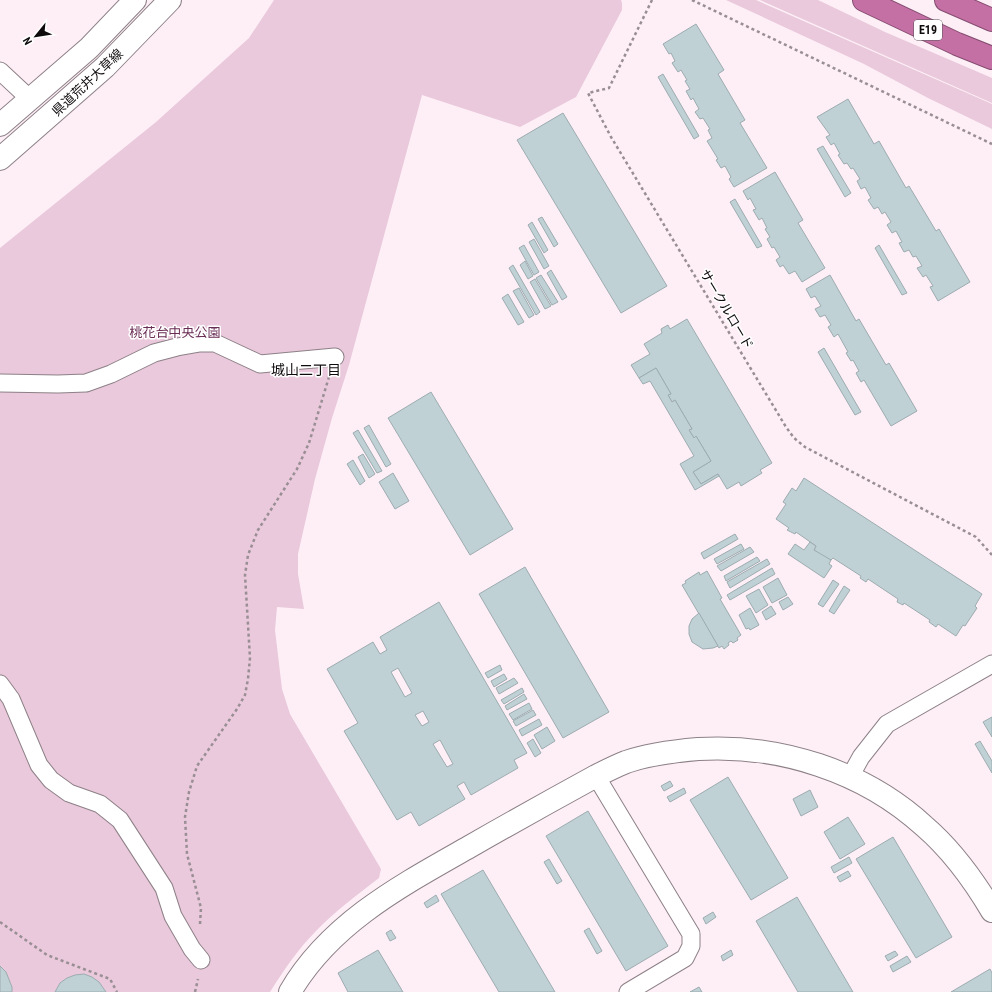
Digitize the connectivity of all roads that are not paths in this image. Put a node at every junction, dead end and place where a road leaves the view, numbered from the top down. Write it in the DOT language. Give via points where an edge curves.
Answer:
graph roads {
  1 [pos="135,0"];
  2 [pos="170,0"];
  3 [pos="864,0"];
  4 [pos="946,0"];
  5 [pos="992,20"];
  6 [pos="992,58"];
  7 [pos="0,72"];
  8 [pos="30,99"];
  9 [pos="0,125"];
  10 [pos="0,160"];
  11 [pos="335,357"];
  12 [pos="0,383"];
  13 [pos="992,664"];
  14 [pos="0,684"];
  15 [pos="596,776"];
  16 [pos="850,777"];
  17 [pos="992,911"];
  18 [pos="201,960"];
  19 [pos="290,992"];
  20 [pos="628,992"];
  1 -- 8 [label="street, 県道荒井大草線" via="89,48"];
  2 -- 10 [label="street, 県道荒井大草線" via="105,67"];
  3 -- 6 [label="highway, E19"];
  4 -- 5 [label="highway"];
  7 -- 8 [label="street"];
  8 -- 9 [label="street, 県道荒井大草線"];
  11 -- 12 [label="street" via="260,364 215,343 200,343 154,353 112,374 86,383"];
  13 -- 16 [label="street" via="887,724 861,757"];
  14 -- 18 [label="street" via="11,699 39,765 51,780 69,793 100,804 120,820 164,888 174,916"];
  15 -- 16 [label="street" via="627,762 652,756 717,748 751,750 803,760"];
  15 -- 19 [label="street" via="406,883 376,903 327,943"];
  15 -- 20 [label="street" via="691,934 691,946 685,958"];
  16 -- 17 [label="street" via="880,793 924,825 962,866"];
}
